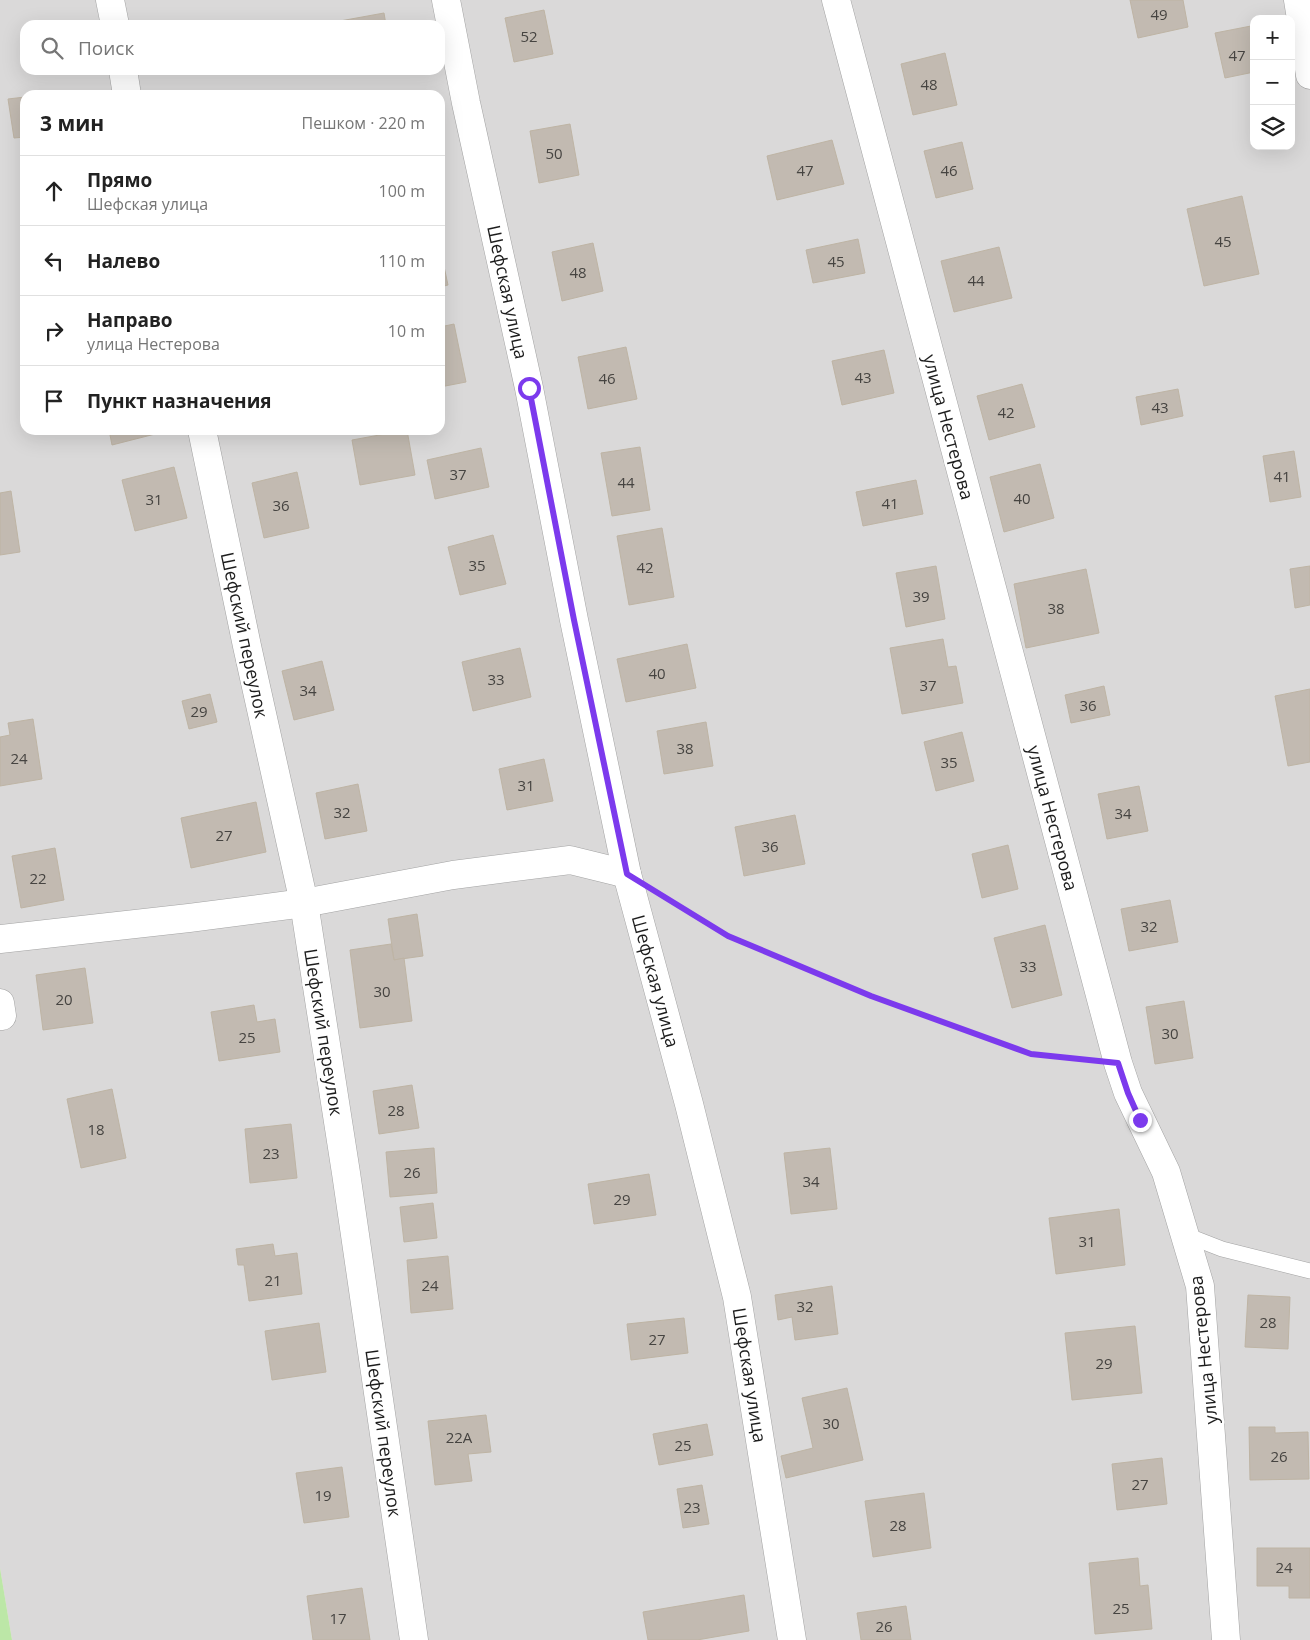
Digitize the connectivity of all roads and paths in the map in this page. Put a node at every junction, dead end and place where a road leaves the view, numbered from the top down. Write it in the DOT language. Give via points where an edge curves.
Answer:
graph roads {
  1 [pos="110,0"];
  2 [pos="446,0"];
  3 [pos="836,0"];
  4 [pos="1298,0"];
  5 [pos="114,20"];
  6 [pos="124,75"];
  7 [pos="1310,75"];
  8 [pos="126,90"];
  9 [pos="203,435"];
  10 [pos="627,874"];
  11 [pos="304,903"];
  12 [pos="0,939"];
  13 [pos="1118,1063"];
  14 [pos="1186,1235"];
  15 [pos="1310,1271"];
  16 [pos="414,1640"];
  17 [pos="792,1640"];
  18 [pos="1226,1640"];
  1 -- 5 [label="street"];
  2 -- 10 [label="street, Шефская улица" via="529,388"];
  3 -- 13 [label="street, улица Нестерова"];
  4 -- 7 [label="street"];
  6 -- 8 [label="street"];
  9 -- 11 [label="street, Шефский переулок"];
  10 -- 11 [label="street" via="570,860 453,875"];
  10 -- 13 [label="path" via="728,936 871,996 1031,1054"];
  10 -- 17 [label="street, Шефская улица" via="737,1297"];
  11 -- 12 [label="street"];
  11 -- 16 [label="street, Шефский переулок"];
  13 -- 14 [label="street, улица Нестерова" via="1132,1102 1166,1172"];
  14 -- 15 [label="lane" via="1222,1249"];
  14 -- 18 [label="street, улица Нестерова" via="1200,1286"];
}
